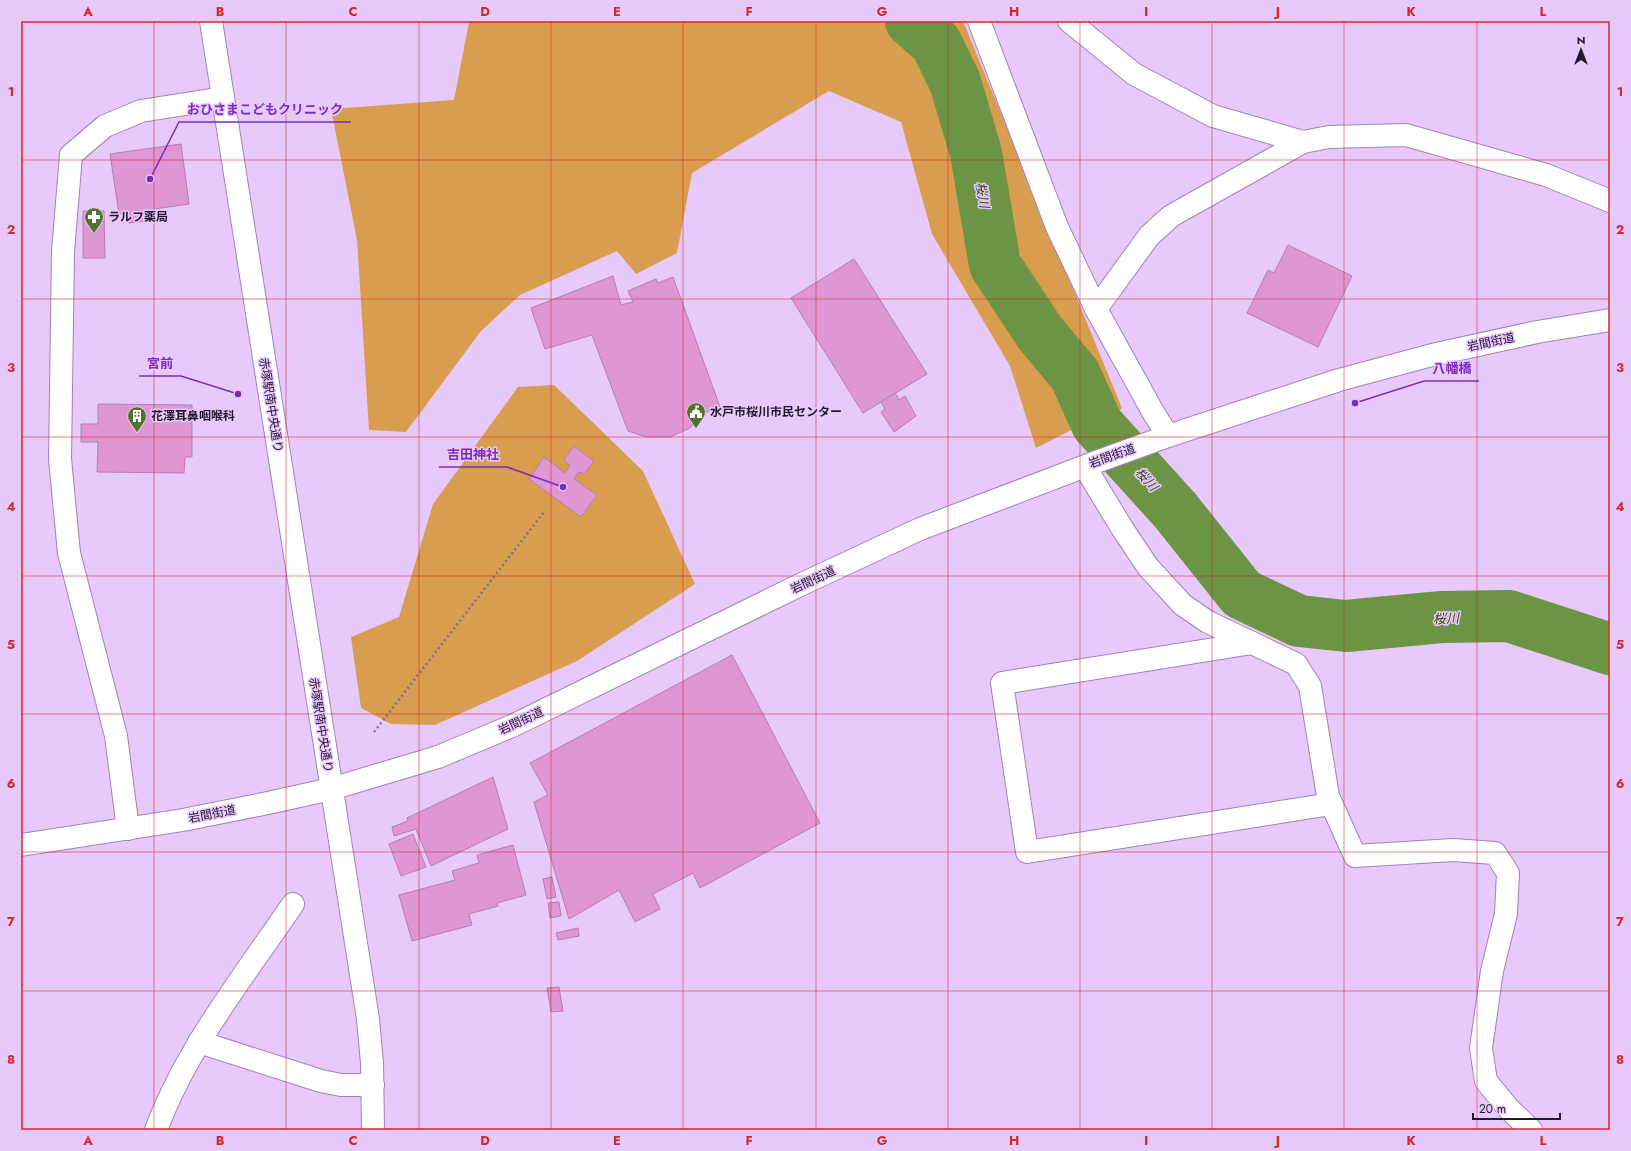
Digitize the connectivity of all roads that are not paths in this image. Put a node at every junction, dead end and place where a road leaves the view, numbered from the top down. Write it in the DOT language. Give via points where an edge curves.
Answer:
graph roads {
  1 [pos="211,21"];
  2 [pos="979,21"];
  3 [pos="1069,21"];
  4 [pos="223,98"];
  5 [pos="1303,142"];
  6 [pos="1610,201"];
  7 [pos="1096,309"];
  8 [pos="1610,320"];
  9 [pos="1159,439"];
  10 [pos="1090,464"];
  11 [pos="1252,643"];
  12 [pos="331,789"];
  13 [pos="1331,804"];
  14 [pos="128,829"];
  15 [pos="21,845"];
  16 [pos="293,904"];
  17 [pos="199,1042"];
  18 [pos="373,1085"];
  19 [pos="156,1130"];
  20 [pos="373,1130"];
  21 [pos="1531,1130"];
  1 -- 4 [label="street, 赤塚駅南中央通り"];
  2 -- 7 [label="street" via="1057,227"];
  3 -- 5 [label="street" via="1134,74 1213,116"];
  4 -- 12 [label="street, 赤塚駅南中央通り"];
  4 -- 14 [label="street" via="141,111 105,126 70,155 63,251 60,459 69,552 116,736"];
  5 -- 6 [label="street" via="1329,137 1406,134 1546,175"];
  5 -- 7 [label="street" via="1171,216 1149,236"];
  7 -- 9 [label="street" via="1153,412"];
  8 -- 9 [label="street, 岩間街道" via="1537,332 1432,355 1339,380"];
  9 -- 10 [label="street, 岩間街道"];
  10 -- 11 [label="street" via="1122,528 1148,567 1183,605 1208,622"];
  10 -- 12 [label="street, 岩間街道" via="920,529 477,742 438,757"];
  11 -- 13 [label="street" via="1296,664 1310,686"];
  11 -- 13 [label="street" via="1002,683 1027,852"];
  12 -- 14 [label="street, 岩間街道" via="226,812"];
  12 -- 18 [label="street, 赤塚駅南中央通り" via="369,1026"];
  13 -- 21 [label="street" via="1355,856 1453,850 1496,853 1508,872 1506,914 1492,971 1481,1048 1486,1082"];
  14 -- 15 [label="street, 岩間街道"];
  16 -- 17 [label="street"];
  17 -- 18 [label="street" via="321,1082"];
  17 -- 19 [label="street" via="163,1110"];
  18 -- 20 [label="street, 赤塚駅南中央通り"];
}
